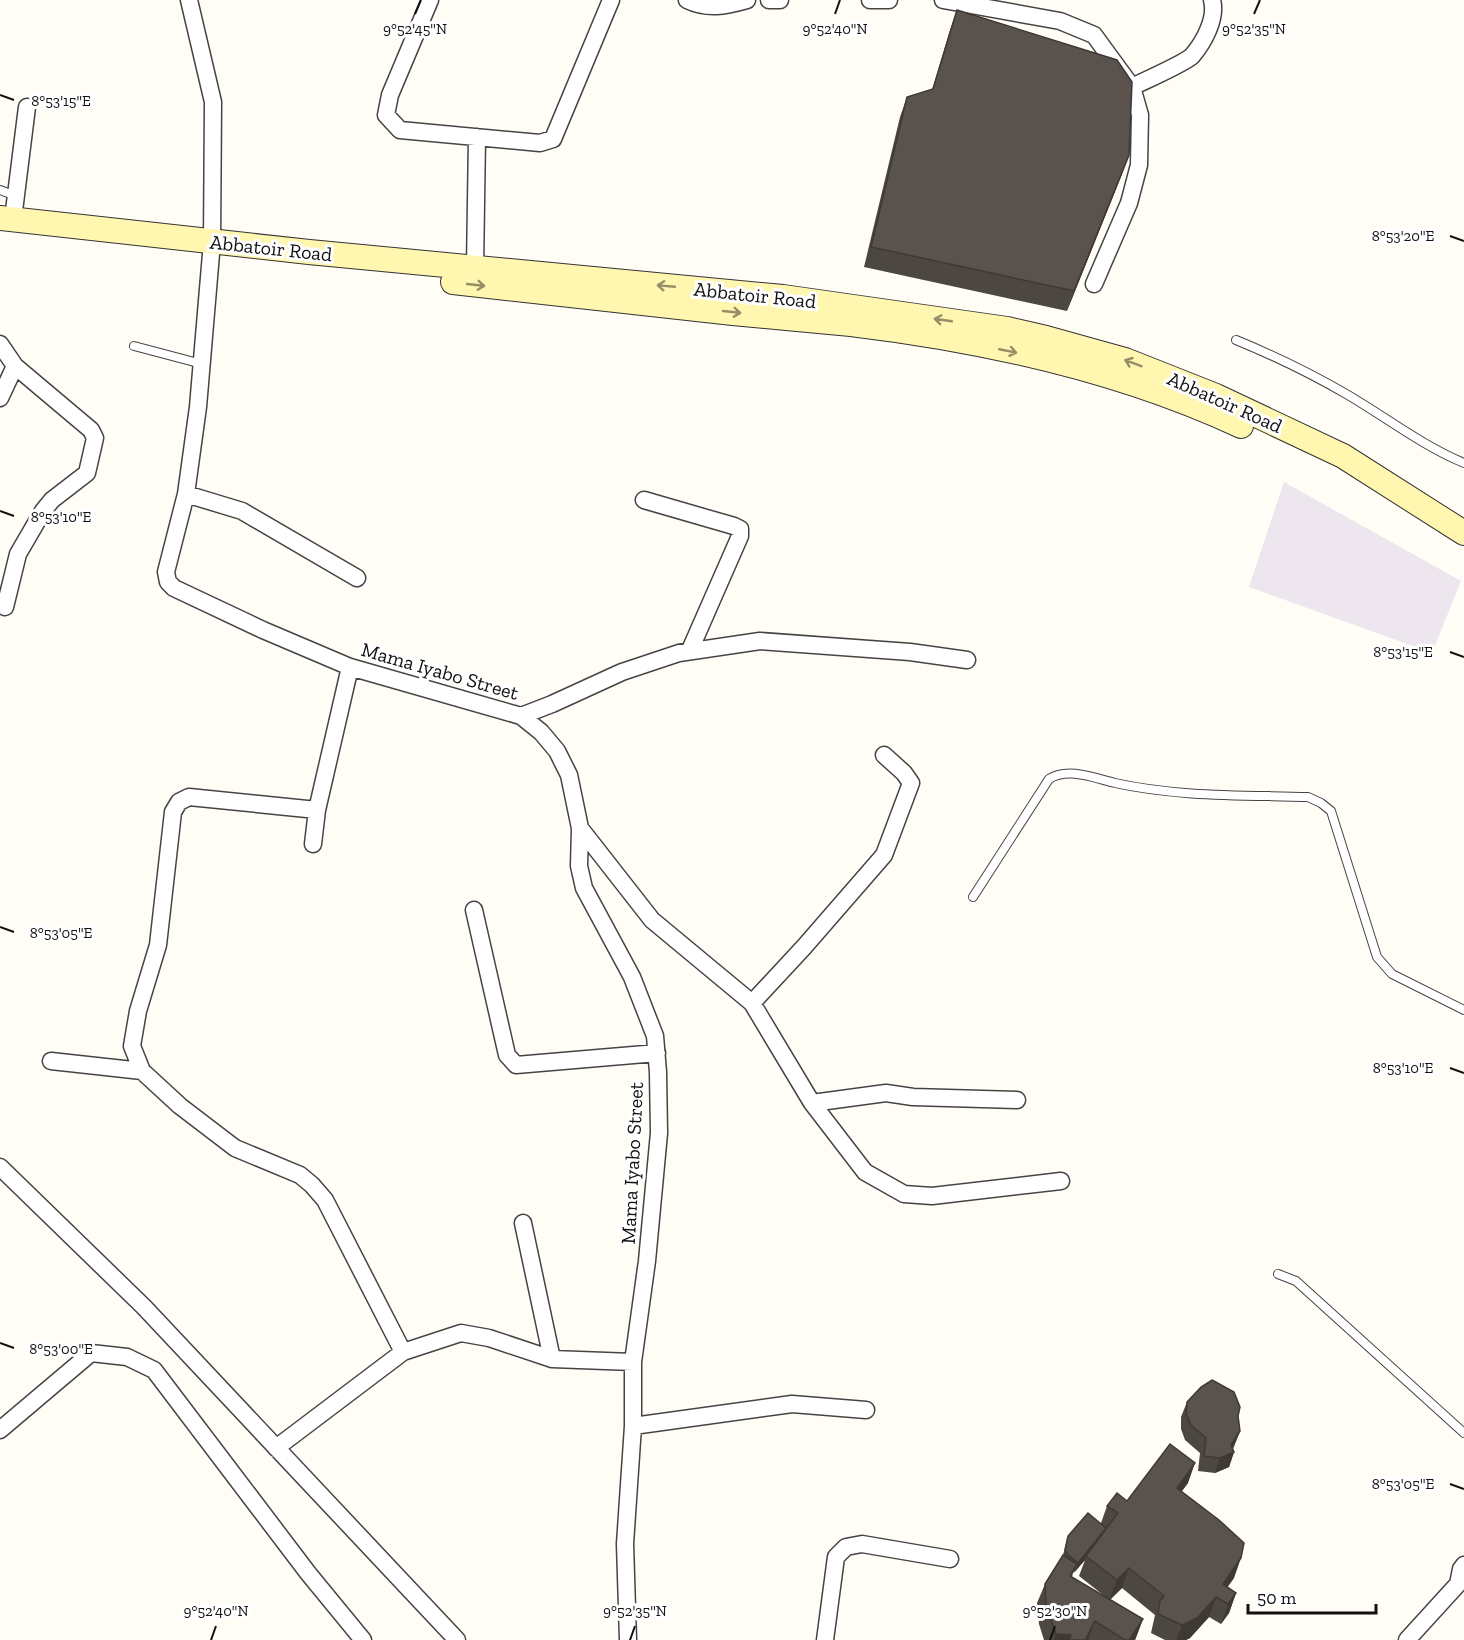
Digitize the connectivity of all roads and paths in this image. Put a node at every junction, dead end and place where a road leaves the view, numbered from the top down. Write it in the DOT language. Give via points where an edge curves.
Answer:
graph roads {
  1 [pos="189,0"];
  2 [pos="430,0"];
  3 [pos="610,0"];
  4 [pos="687,0"];
  5 [pos="747,0"];
  6 [pos="769,0"];
  7 [pos="780,0"];
  8 [pos="870,0"];
  9 [pos="889,0"];
  10 [pos="943,0"];
  11 [pos="1212,0"];
  12 [pos="1132,87"];
  13 [pos="27,108"];
  14 [pos="477,137"];
  15 [pos="0,190"];
  16 [pos="7,217"];
  17 [pos="212,248"];
  18 [pos="475,268"];
  19 [pos="1094,284"];
  20 [pos="1236,340"];
  21 [pos="0,344"];
  22 [pos="134,346"];
  23 [pos="202,364"];
  24 [pos="15,366"];
  25 [pos="0,398"];
  26 [pos="1464,463"];
  27 [pos="186,494"];
  28 [pos="644,500"];
  29 [pos="1464,533"];
  30 [pos="1464,550"];
  31 [pos="357,578"];
  32 [pos="5,607"];
  33 [pos="690,650"];
  34 [pos="967,660"];
  35 [pos="350,667"];
  36 [pos="521,716"];
  37 [pos="884,755"];
  38 [pos="317,810"];
  39 [pos="580,828"];
  40 [pos="313,844"];
  41 [pos="973,897"];
  42 [pos="474,910"];
  43 [pos="752,1003"];
  44 [pos="1464,1011"];
  45 [pos="657,1053"];
  46 [pos="51,1061"];
  47 [pos="142,1071"];
  48 [pos="1017,1100"];
  49 [pos="812,1103"];
  50 [pos="0,1167"];
  51 [pos="1061,1181"];
  52 [pos="523,1223"];
  53 [pos="1278,1274"];
  54 [pos="403,1352"];
  55 [pos="552,1359"];
  56 [pos="633,1362"];
  57 [pos="866,1410"];
  58 [pos="633,1426"];
  59 [pos="0,1430"];
  60 [pos="1464,1433"];
  61 [pos="276,1448"];
  62 [pos="950,1559"];
  63 [pos="1464,1565"];
  64 [pos="1461,1582"];
  65 [pos="363,1640"];
  66 [pos="457,1640"];
  67 [pos="628,1640"];
  68 [pos="825,1640"];
  69 [pos="1407,1640"];
  1 -- 17 [label="street, Mama Iyabo Street" via="213,102"];
  2 -- 14 [label="street" via="390,95 386,115 400,130"];
  3 -- 14 [label="street" via="553,140 540,143"];
  4 -- 5 [label="street" via="700,6 722,7"];
  6 -- 7 [label="street"];
  8 -- 9 [label="street"];
  10 -- 12 [label="street" via="1060,21 1094,35"];
  11 -- 12 [label="street" via="1212,22 1191,57"];
  12 -- 19 [label="street" via="1140,115 1139,165 1129,203"];
  13 -- 16 [label="street"];
  14 -- 18 [label="street"];
  15 -- 16 [label="lane"];
  16 -- 17 [label="street, Abbatoir Road"];
  17 -- 18 [label="street, Abbatoir Road"];
  17 -- 23 [label="street, Mama Iyabo Street"];
  17 -- 30 [label="street, Abbatoir Road, one-way" via="464,283 851,324 1022,354 1139,385 1204,409 1367,486"];
  29 -- 18 [label="street, Abbatoir Road, one-way" via="1343,456 1216,396 1125,360 1046,338 783,297"];
  20 -- 26 [label="lane" via="1306,372 1441,454"];
  21 -- 24 [label="street"];
  22 -- 23 [label="lane"];
  23 -- 27 [label="street, Mama Iyabo Street"];
  24 -- 25 [label="street"];
  24 -- 32 [label="street" via="91,430 95,438 87,473 52,500 18,554"];
  27 -- 31 [label="street" via="242,512"];
  27 -- 35 [label="street, Mama Iyabo Street" via="166,572 168,582 263,630"];
  28 -- 33 [label="street" via="740,530"];
  33 -- 34 [label="street" via="760,641"];
  33 -- 36 [label="street" via="622,672"];
  35 -- 36 [label="street, Mama Iyabo Street"];
  35 -- 38 [label="street"];
  36 -- 39 [label="street, Mama Iyabo Street" via="557,751 569,775"];
  37 -- 43 [label="street" via="910,783 884,855"];
  38 -- 40 [label="street"];
  38 -- 47 [label="street" via="189,797 179,802 173,812 159,945 138,1011 132,1046"];
  39 -- 43 [label="street" via="652,920"];
  39 -- 45 [label="street, Mama Iyabo Street" via="579,866 584,888 632,977 655,1036"];
  41 -- 44 [label="lane" via="1049,779 1059,773 1148,790 1308,797 1331,811 1377,957 1392,974"];
  42 -- 45 [label="street" via="507,1055 516,1065"];
  43 -- 49 [label="street"];
  45 -- 56 [label="street, Mama Iyabo Street" via="659,1133"];
  46 -- 47 [label="street"];
  47 -- 54 [label="street" via="235,1148 300,1175 312,1185 325,1200"];
  48 -- 49 [label="street" via="886,1093"];
  49 -- 51 [label="street" via="865,1172 904,1194 932,1196"];
  50 -- 61 [label="street" via="144,1307"];
  52 -- 55 [label="street"];
  53 -- 60 [label="lane" via="1296,1281"];
  54 -- 55 [label="street" via="461,1333"];
  54 -- 61 [label="street"];
  55 -- 56 [label="street"];
  56 -- 58 [label="street, Mama Iyabo Street"];
  57 -- 58 [label="street" via="792,1404"];
  58 -- 67 [label="street, Mama Iyabo Street" via="625,1544"];
  59 -- 65 [label="street" via="91,1353 127,1357 154,1370"];
  61 -- 66 [label="street"];
  62 -- 68 [label="street" via="862,1544 846,1546 836,1557"];
  63 -- 64 [label="street"];
  64 -- 69 [label="street"];
}
